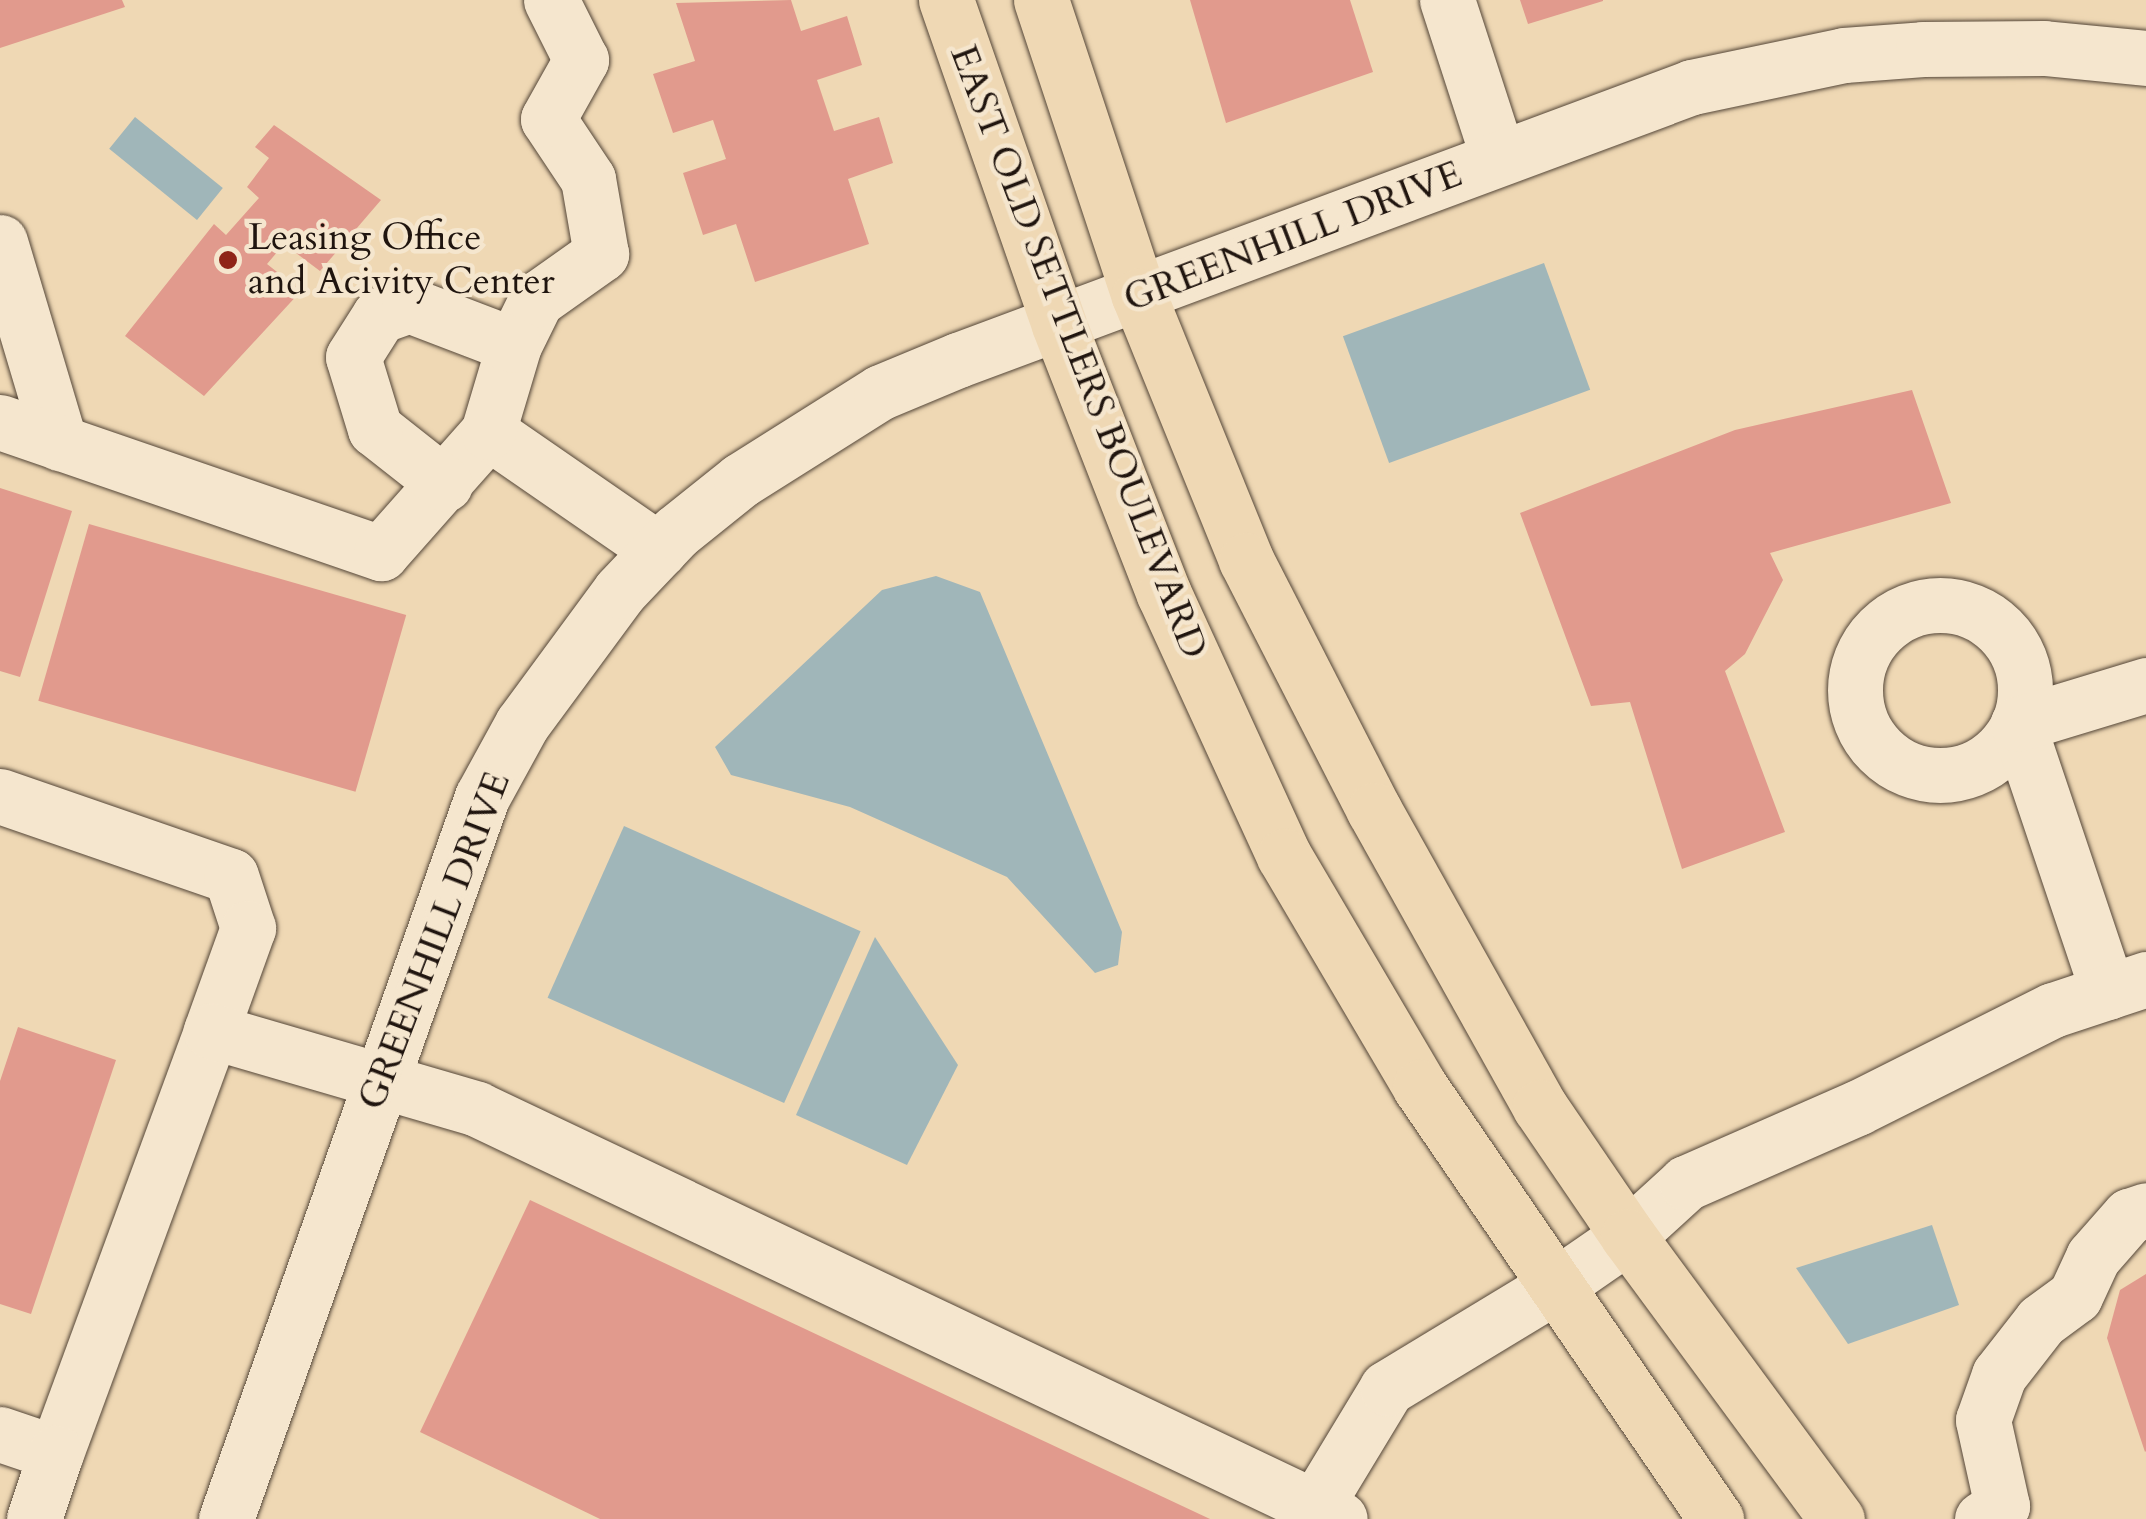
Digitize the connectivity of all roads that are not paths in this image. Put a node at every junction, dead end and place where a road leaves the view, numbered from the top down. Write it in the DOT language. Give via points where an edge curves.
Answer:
graph roads {
  1 [pos="550,0"];
  2 [pos="946,0"];
  3 [pos="1041,0"];
  4 [pos="1446,0"];
  5 [pos="2146,58"];
  6 [pos="1498,158"];
  7 [pos="0,242"];
  8 [pos="1139,296"];
  9 [pos="1059,325"];
  10 [pos="514,344"];
  11 [pos="0,422"];
  12 [pos="488,432"];
  13 [pos="60,442"];
  14 [pos="445,484"];
  15 [pos="659,550"];
  16 [pos="2146,685"];
  17 [pos="0,796"];
  18 [pos="2127,985"];
  19 [pos="211,1031"];
  20 [pos="383,1077"];
  21 [pos="2146,1210"];
  22 [pos="1628,1236"];
  23 [pos="1554,1287"];
  24 [pos="0,1434"];
  25 [pos="56,1453"];
  26 [pos="1328,1513"];
  27 [pos="2004,1515"];
  28 [pos="34,1519"];
  29 [pos="226,1519"];
  30 [pos="1716,1519"];
  31 [pos="1837,1519"];
  1 -- 10 [label="street" via="581,60 548,119 588,179 601,254 536,300"];
  2 -- 9 [label="main road, EAST OLD SETTLERS BOULEVARD"];
  3 -- 8 [label="main road, EAST OLD SETTLERS BOULEVARD"];
  4 -- 6 [label="street"];
  5 -- 6 [label="street, GREENHILL DRIVE" via="2044,48 1844,55 1692,87"];
  6 -- 8 [label="street, GREENHILL DRIVE"];
  7 -- 13 [label="street"];
  8 -- 9 [label="street, GREENHILL DRIVE"];
  8 -- 22 [label="main road, EAST OLD SETTLERS BOULEVARD" via="1246,560 1374,810 1540,1106"];
  9 -- 15 [label="street, GREENHILL DRIVE" via="881,392 741,480"];
  9 -- 23 [label="main road, EAST OLD SETTLERS BOULEVARD" via="1164,594 1284,856 1420,1087"];
  10 -- 12 [label="street"];
  10 -- 14 [label="street" via="410,306 380,316 353,358 375,429"];
  11 -- 13 [label="street"];
  12 -- 14 [label="street"];
  12 -- 15 [label="street"];
  13 -- 14 [label="street" via="381,553"];
  15 -- 20 [label="street, GREENHILL DRIVE" via="568,655 482,797"];
  16 -- 18 [label="street" via="2018,724"];
  17 -- 19 [label="street" via="231,876 248,928"];
  18 -- 22 [label="street" via="2052,1010 1857,1108 1686,1183"];
  19 -- 20 [label="street"];
  19 -- 25 [label="street"];
  20 -- 26 [label="street" via="477,1109"];
  20 -- 29 [label="street, GREENHILL DRIVE"];
  21 -- 27 [label="street" via="2129,1216 2075,1296 2041,1321 1999,1375 1983,1420"];
  22 -- 23 [label="street"];
  22 -- 31 [label="main road, EAST OLD SETTLERS BOULEVARD"];
  23 -- 26 [label="street" via="1387,1388"];
  23 -- 30 [label="main road, EAST OLD SETTLERS BOULEVARD"];
  24 -- 25 [label="street"];
  25 -- 28 [label="street"];
}
